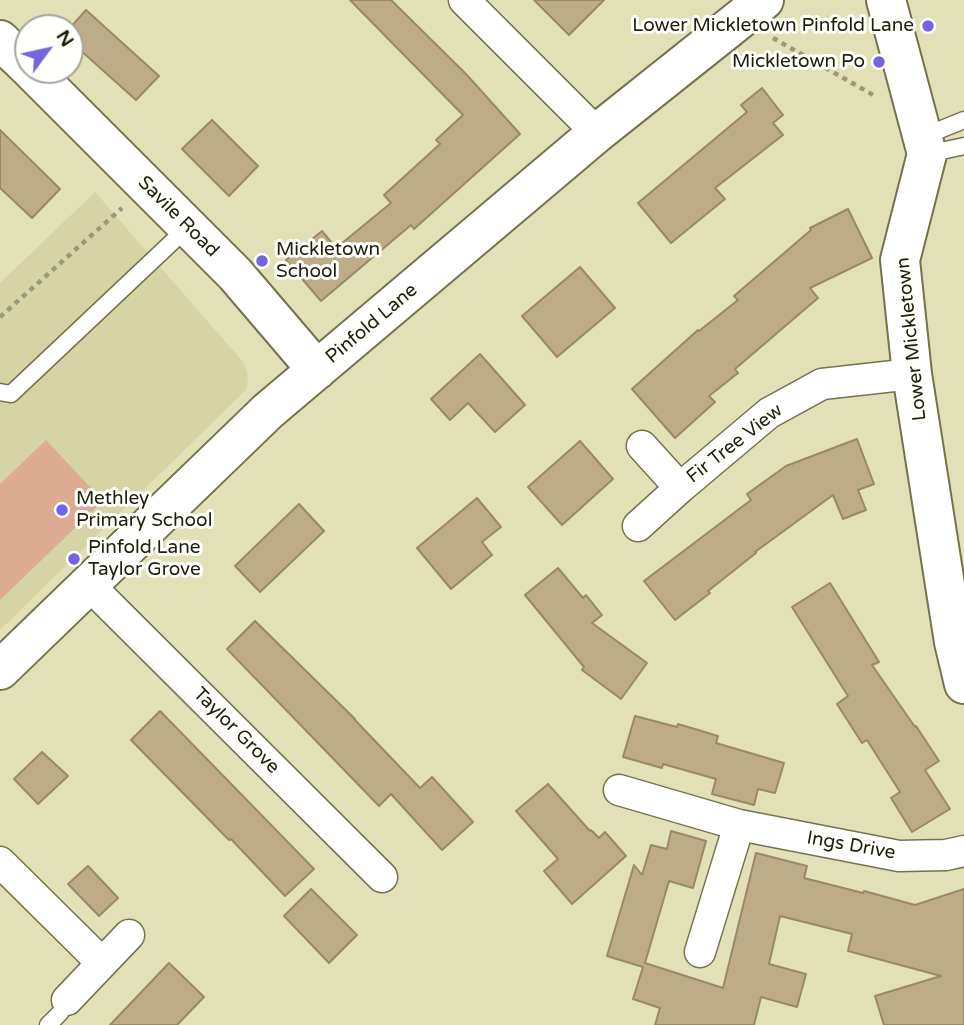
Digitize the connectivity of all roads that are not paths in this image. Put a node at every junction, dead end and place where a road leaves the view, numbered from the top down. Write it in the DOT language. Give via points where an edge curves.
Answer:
graph roads {
  1 [pos="464,0"];
  2 [pos="886,0"];
  3 [pos="751,9"];
  4 [pos="0,40"];
  5 [pos="14,54"];
  6 [pos="44,84"];
  7 [pos="964,120"];
  8 [pos="597,133"];
  9 [pos="922,137"];
  10 [pos="964,146"];
  11 [pos="188,227"];
  12 [pos="317,370"];
  13 [pos="912,373"];
  14 [pos="0,392"];
  15 [pos="642,446"];
  16 [pos="680,488"];
  17 [pos="638,526"];
  18 [pos="89,585"];
  19 [pos="0,670"];
  20 [pos="964,684"];
  21 [pos="619,790"];
  22 [pos="740,825"];
  23 [pos="964,851"];
  24 [pos="0,862"];
  25 [pos="382,877"];
  26 [pos="129,936"];
  27 [pos="700,952"];
  28 [pos="102,963"];
  29 [pos="67,1000"];
  30 [pos="48,1025"];
  1 -- 8 [label="street"];
  2 -- 9 [label="street, Lower Mickletown"];
  3 -- 8 [label="street, Pinfold Lane"];
  4 -- 5 [label="street, Savile Road"];
  6 -- 11 [label="street, Savile Road"];
  7 -- 9 [label="lane"];
  8 -- 12 [label="street, Pinfold Lane"];
  9 -- 10 [label="lane"];
  9 -- 13 [label="street, Lower Mickletown" via="900,260"];
  11 -- 12 [label="street, Savile Road"];
  11 -- 14 [label="lane" via="11,394"];
  12 -- 18 [label="street, Pinfold Lane" via="268,411"];
  13 -- 16 [label="street, Fir Tree View" via="822,384 769,413"];
  13 -- 20 [label="street, Lower Mickletown"];
  15 -- 16 [label="street, Fir Tree View"];
  16 -- 17 [label="street, Fir Tree View"];
  18 -- 19 [label="street, Pinfold Lane"];
  18 -- 25 [label="street, Taylor Grove"];
  21 -- 22 [label="street, Ings Drive"];
  22 -- 23 [label="street, Ings Drive" via="899,856"];
  22 -- 27 [label="street"];
  24 -- 28 [label="street"];
  26 -- 28 [label="street"];
  28 -- 29 [label="street"];
  29 -- 30 [label="lane"];
}
